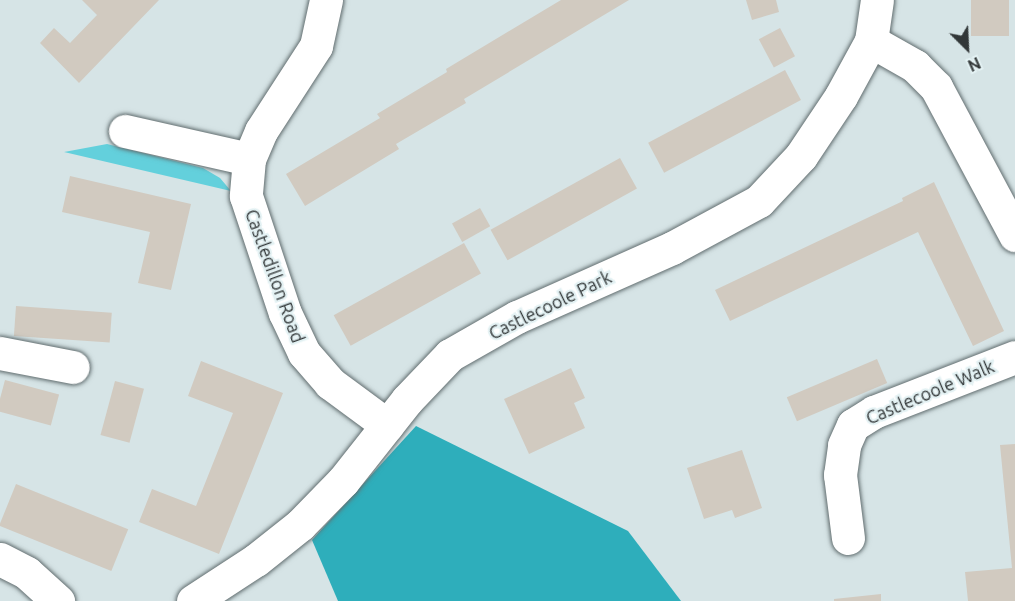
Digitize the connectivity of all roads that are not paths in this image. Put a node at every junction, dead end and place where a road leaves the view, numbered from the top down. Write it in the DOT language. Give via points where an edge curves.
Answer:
graph roads {
  1 [pos="326,0"];
  2 [pos="877,0"];
  3 [pos="871,41"];
  4 [pos="125,130"];
  5 [pos="249,159"];
  6 [pos="1015,235"];
  7 [pos="0,353"];
  8 [pos="1015,357"];
  9 [pos="73,367"];
  10 [pos="387,425"];
  11 [pos="848,538"];
  12 [pos="0,559"];
  13 [pos="58,601"];
  14 [pos="193,601"];
  1 -- 5 [label="street, Castledillon Road" via="316,46 261,131"];
  2 -- 3 [label="street, Castlecoole Park"];
  3 -- 6 [label="street" via="915,66 936,87"];
  3 -- 10 [label="street, Castlecoole Park" via="801,156 759,201 672,248 517,317 450,355"];
  4 -- 5 [label="street"];
  5 -- 10 [label="street, Castledillon Road" via="248,202 285,313 304,353 330,383"];
  7 -- 9 [label="street"];
  8 -- 11 [label="street, Castlecoole Walk" via="874,412 853,425 843,445 840,475"];
  10 -- 14 [label="street, Castlecoole Park" via="343,482 300,525 256,560"];
  12 -- 13 [label="street" via="27,573"];
}
